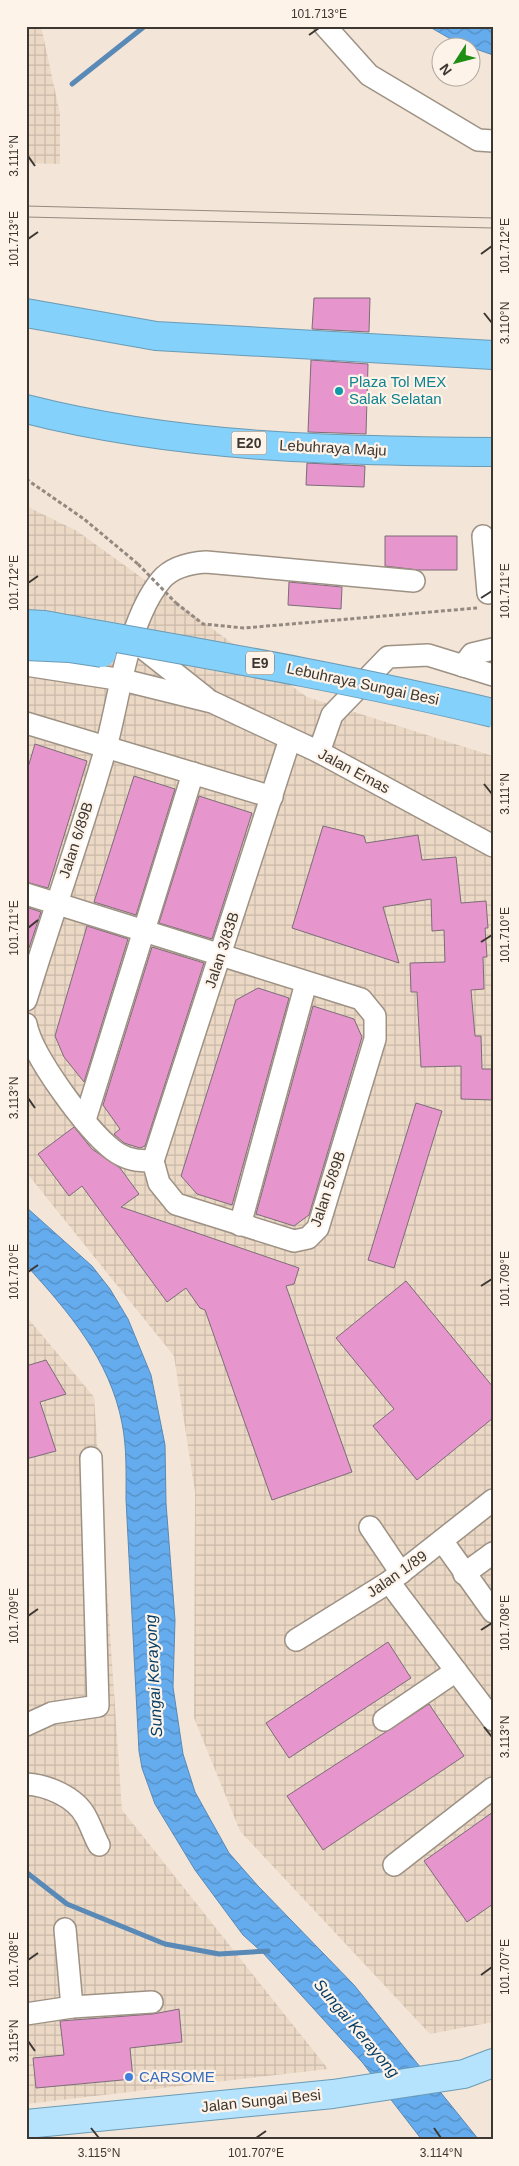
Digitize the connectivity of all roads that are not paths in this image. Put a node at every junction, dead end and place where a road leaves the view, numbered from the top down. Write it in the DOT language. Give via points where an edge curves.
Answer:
graph roads {
  1 [pos="325,26"];
  2 [pos="493,141"];
  3 [pos="26,313"];
  4 [pos="493,355"];
  5 [pos="26,409"];
  6 [pos="493,452"];
  7 [pos="483,536"];
  8 [pos="414,581"];
  9 [pos="488,600"];
  10 [pos="26,620"];
  11 [pos="26,624"];
  12 [pos="133,640"];
  13 [pos="26,646"];
  14 [pos="493,649"];
  15 [pos="26,666"];
  16 [pos="463,666"];
  17 [pos="493,675"];
  18 [pos="123,680"];
  19 [pos="212,702"];
  20 [pos="493,713"];
  21 [pos="26,722"];
  22 [pos="493,731"];
  23 [pos="290,739"];
  24 [pos="106,748"];
  25 [pos="320,752"];
  26 [pos="193,773"];
  27 [pos="272,797"];
  28 [pos="493,846"];
  29 [pos="26,894"];
  30 [pos="56,903"];
  31 [pos="144,932"];
  32 [pos="221,956"];
  33 [pos="306,983"];
  34 [pos="26,1000"];
  35 [pos="26,1024"];
  36 [pos="84,1120"];
  37 [pos="153,1161"];
  38 [pos="240,1225"];
  39 [pos="91,1458"];
  40 [pos="493,1500"];
  41 [pos="370,1527"];
  42 [pos="442,1542"];
  43 [pos="493,1553"];
  44 [pos="464,1574"];
  45 [pos="395,1577"];
  46 [pos="493,1612"];
  47 [pos="296,1640"];
  48 [pos="456,1671"];
  49 [pos="384,1720"];
  50 [pos="493,1720"];
  51 [pos="26,1725"];
  52 [pos="26,1784"];
  53 [pos="493,1788"];
  54 [pos="99,1845"];
  55 [pos="394,1865"];
  56 [pos="65,1929"];
  57 [pos="152,2002"];
  58 [pos="72,2007"];
  59 [pos="26,2014"];
  60 [pos="493,2063"];
  61 [pos="26,2124"];
  1 -- 2 [label="street" via="369,75 478,140"];
  3 -- 4 [label="highway" via="156,336"];
  5 -- 6 [label="highway, Lebuhraya Maju / E20" via="162,436 336,450"];
  7 -- 9 [label="street"];
  8 -- 12 [label="street, Jalan 6/89B" via="206,562 185,564 162,578 145,607"];
  10 -- 12 [label="street, Jalan Emas"];
  11 -- 20 [label="highway, Lebuhraya Sungai Besi / E9, bridge" via="289,669"];
  12 -- 18 [label="street, Jalan 6/89B"];
  12 -- 19 [label="street, Jalan Emas"];
  13 -- 22 [label="highway, Lebuhraya Sungai Besi / E9, bridge" via="69,648 298,683 369,697"];
  14 -- 16 [label="street" via="472,654"];
  15 -- 18 [label="street, Jalan Emas"];
  16 -- 17 [label="street"];
  16 -- 25 [label="street" via="428,655 388,657 332,715"];
  18 -- 19 [label="street, Jalan Emas"];
  18 -- 24 [label="street, Jalan 6/89B"];
  19 -- 23 [label="street, Jalan Emas"];
  21 -- 24 [label="street"];
  23 -- 25 [label="street, Jalan Emas"];
  23 -- 27 [label="street, Jalan 3/83B"];
  24 -- 26 [label="street"];
  24 -- 30 [label="street, Jalan 6/89B"];
  25 -- 28 [label="street, Jalan Emas"];
  26 -- 27 [label="street"];
  26 -- 31 [label="street"];
  27 -- 32 [label="street, Jalan 3/83B"];
  29 -- 30 [label="street, Jalan 5/89B"];
  30 -- 31 [label="street, Jalan 5/89B"];
  30 -- 34 [label="street, Jalan 6/89B"];
  31 -- 32 [label="street, Jalan 5/89B"];
  31 -- 36 [label="street"];
  32 -- 33 [label="street, Jalan 5/89B"];
  32 -- 37 [label="street, Jalan 3/83B"];
  33 -- 38 [label="street"];
  33 -- 38 [label="street, Jalan 5/89B" via="361,1000 376,1016 375,1038 318,1228 308,1238 294,1241"];
  35 -- 36 [label="street" via="42,1060"];
  36 -- 37 [label="street" via="113,1150 132,1160"];
  37 -- 38 [label="street, Jalan 5/89B" via="159,1184 176,1204"];
  39 -- 51 [label="street" via="98,1706 52,1713"];
  40 -- 42 [label="street, Jalan 1/89"];
  41 -- 45 [label="street"];
  42 -- 44 [label="street"];
  42 -- 45 [label="street, Jalan 1/89"];
  43 -- 44 [label="street"];
  44 -- 46 [label="street"];
  45 -- 47 [label="street, Jalan 1/89"];
  45 -- 48 [label="street"];
  48 -- 49 [label="street"];
  48 -- 50 [label="street"];
  52 -- 54 [label="street" via="40,1784 68,1798 86,1816"];
  53 -- 55 [label="street"];
  56 -- 58 [label="street"];
  57 -- 58 [label="street"];
  58 -- 59 [label="street"];
  60 -- 61 [label="main road, Jalan Sungai Besi" via="464,2074 333,2094"];
}
